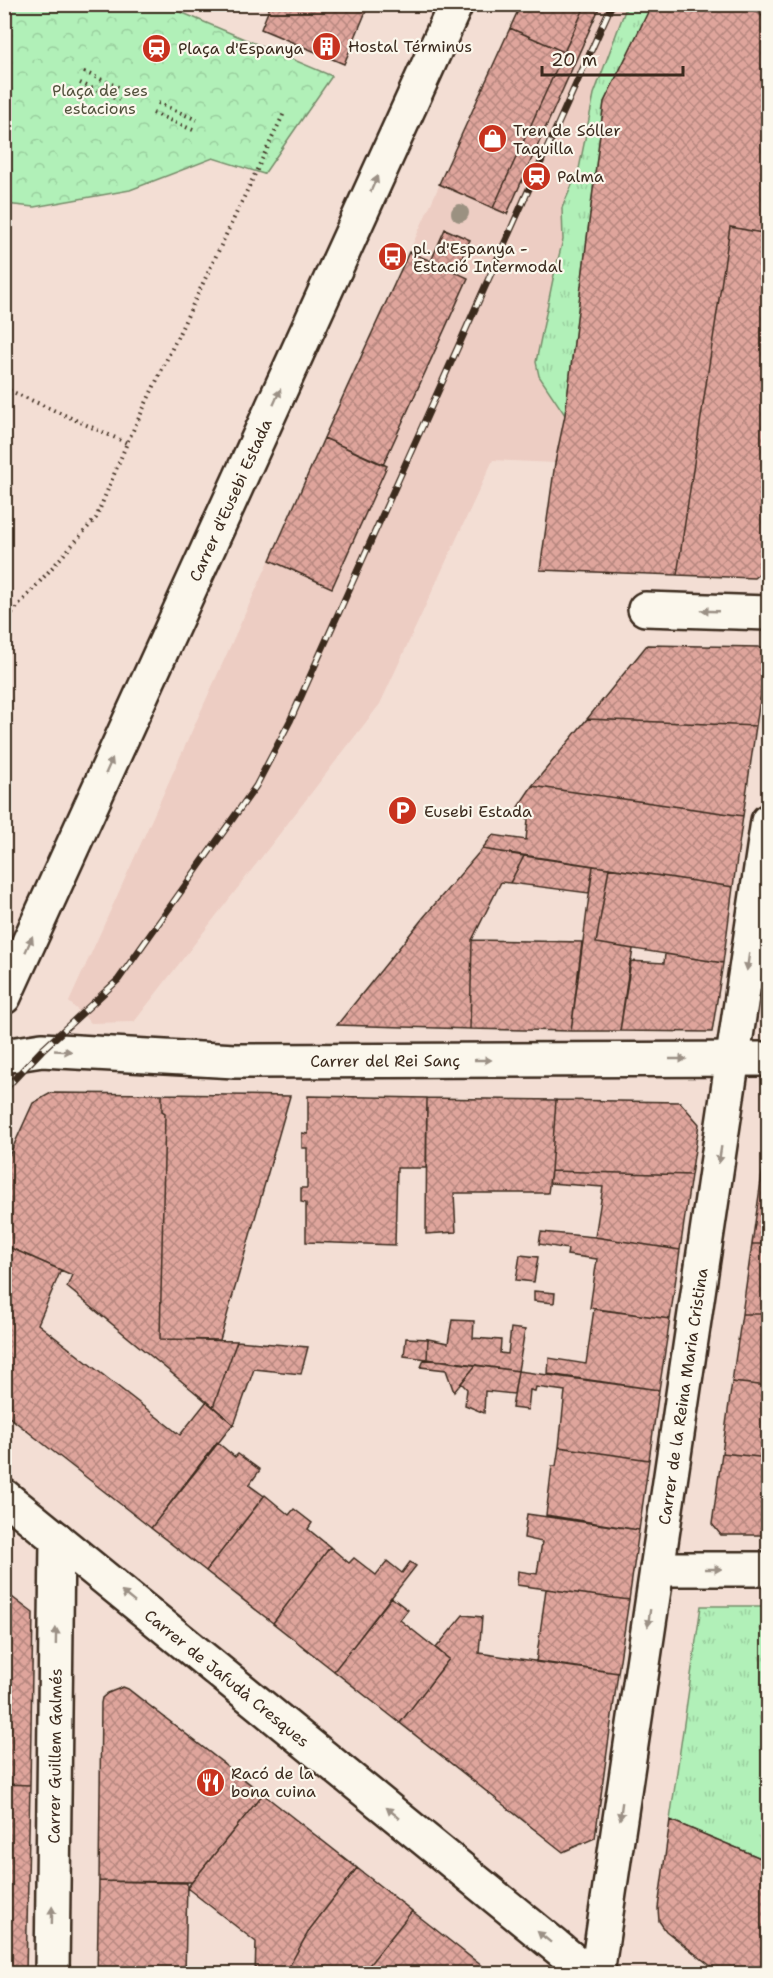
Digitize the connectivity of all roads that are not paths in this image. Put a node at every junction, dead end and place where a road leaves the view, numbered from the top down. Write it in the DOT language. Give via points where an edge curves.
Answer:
graph roads {
  1 [pos="456,4"];
  2 [pos="645,609"];
  3 [pos="768,613"];
  4 [pos="768,821"];
  5 [pos="4,997"];
  6 [pos="4,1056"];
  7 [pos="735,1058"];
  8 [pos="768,1059"];
  9 [pos="4,1496"];
  10 [pos="57,1539"];
  11 [pos="657,1569"];
  12 [pos="768,1569"];
  13 [pos="52,1974"];
  14 [pos="590,1974"];
  15 [pos="597,1974"];
  5 -- 1 [label="street, Carrer d'Eusebi Estada, one-way"];
  3 -- 2 [label="street, one-way"];
  4 -- 7 [label="street, Carrer de la Reina Maria Cristina, one-way"];
  6 -- 7 [label="street, Carrer del Rei Sanç, one-way" via="42,1050 236,1061"];
  7 -- 8 [label="street, Carrer del Rei Sanç"];
  7 -- 11 [label="street, Carrer de la Reina Maria Cristina, one-way"];
  9 -- 10 [label="street, Carrer de Jafudà Cresques"];
  13 -- 10 [label="street, Carrer Guillem Galmés, one-way"];
  14 -- 10 [label="street, Carrer de Jafudà Cresques, one-way"];
  11 -- 12 [label="street, one-way"];
  11 -- 15 [label="street, Carrer de la Reina Maria Cristina, one-way"];
}
